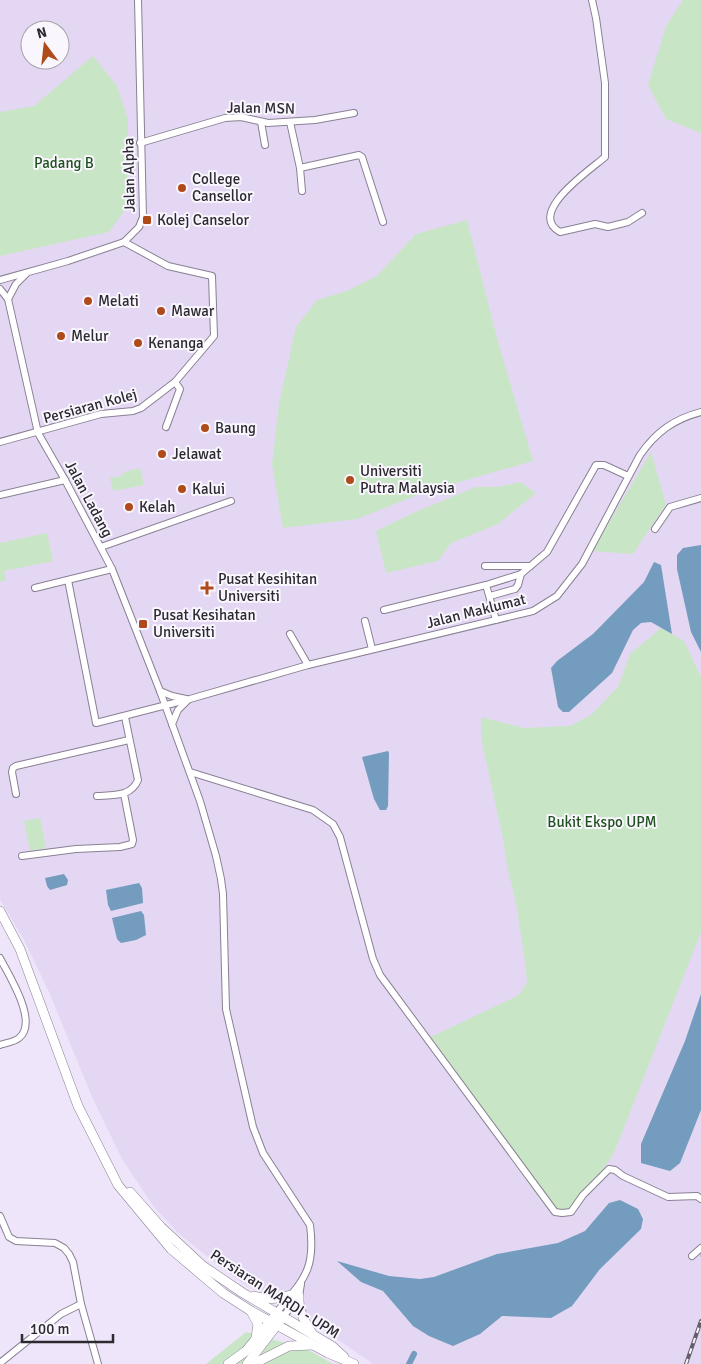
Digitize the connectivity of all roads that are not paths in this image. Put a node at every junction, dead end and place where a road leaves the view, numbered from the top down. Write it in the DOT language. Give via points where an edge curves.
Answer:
graph roads {
  1 [pos="138,0"];
  2 [pos="592,0"];
  3 [pos="354,113"];
  4 [pos="261,122"];
  5 [pos="290,122"];
  6 [pos="140,143"];
  7 [pos="265,145"];
  8 [pos="300,168"];
  9 [pos="302,191"];
  10 [pos="642,213"];
  11 [pos="383,222"];
  12 [pos="124,242"];
  13 [pos="26,273"];
  14 [pos="0,280"];
  15 [pos="0,289"];
  16 [pos="8,299"];
  17 [pos="175,382"];
  18 [pos="701,412"];
  19 [pos="166,427"];
  20 [pos="38,433"];
  21 [pos="0,442"];
  22 [pos="628,476"];
  23 [pos="65,480"];
  24 [pos="0,495"];
  25 [pos="701,498"];
  26 [pos="231,501"];
  27 [pos="655,529"];
  28 [pos="100,547"];
  29 [pos="485,566"];
  30 [pos="530,566"];
  31 [pos="112,569"];
  32 [pos="521,574"];
  33 [pos="68,580"];
  34 [pos="486,584"];
  35 [pos="35,588"];
  36 [pos="490,596"];
  37 [pos="384,610"];
  38 [pos="496,620"];
  39 [pos="365,622"];
  40 [pos="290,634"];
  41 [pos="372,649"];
  42 [pos="308,665"];
  43 [pos="160,691"];
  44 [pos="190,699"];
  45 [pos="165,706"];
  46 [pos="125,717"];
  47 [pos="172,724"];
  48 [pos="129,740"];
  49 [pos="190,772"];
  50 [pos="16,794"];
  51 [pos="124,794"];
  52 [pos="97,796"];
  53 [pos="22,856"];
  54 [pos="0,911"];
  55 [pos="0,958"];
  56 [pos="0,1045"];
  57 [pos="107,1162"];
  58 [pos="701,1199"];
  59 [pos="0,1216"];
  60 [pos="243,1293"];
  61 [pos="295,1295"];
  62 [pos="81,1304"];
  63 [pos="251,1311"];
  64 [pos="277,1319"];
  65 [pos="313,1335"];
  66 [pos="256,1338"];
  67 [pos="315,1345"];
  68 [pos="350,1362"];
  69 [pos="0,1363"];
  70 [pos="98,1364"];
  71 [pos="228,1364"];
  72 [pos="247,1364"];
  73 [pos="253,1364"];
  1 -- 6 [label="street, Jalan Alpha"];
  2 -- 10 [label="street" via="605,83 605,157 562,194 550,212 550,222 552,228 560,232 595,224 608,227 628,222"];
  3 -- 5 [label="street, Jalan MSN"];
  4 -- 5 [label="street, Jalan MSN"];
  4 -- 6 [label="street, Jalan MSN" via="225,118"];
  4 -- 7 [label="street"];
  5 -- 8 [label="street"];
  6 -- 12 [label="street, Jalan Alpha" via="143,217 139,227"];
  8 -- 9 [label="street"];
  8 -- 11 [label="street" via="358,155 362,157"];
  12 -- 13 [label="street"];
  12 -- 17 [label="street, Persiaran Kolej" via="168,266 212,276 214,336"];
  13 -- 14 [label="street"];
  13 -- 16 [label="street"];
  15 -- 16 [label="street, Jalan Ladang"];
  16 -- 20 [label="street, Jalan Ladang"];
  17 -- 19 [label="street" via="180,389"];
  17 -- 20 [label="street, Persiaran Kolej" via="133,411 101,414"];
  18 -- 22 [label="street, Jalan Maklumat" via="684,417 658,433"];
  20 -- 21 [label="street, Persiaran Kolej"];
  20 -- 23 [label="street, Jalan Ladang"];
  22 -- 30 [label="street" via="604,465 596,465 547,552"];
  22 -- 38 [label="street, Jalan Maklumat" via="582,564 557,596 533,611"];
  23 -- 24 [label="street"];
  23 -- 28 [label="street, Jalan Ladang"];
  25 -- 27 [label="street" via="670,506"];
  26 -- 28 [label="street"];
  28 -- 31 [label="street, Jalan Ladang"];
  29 -- 30 [label="street"];
  30 -- 32 [label="street"];
  31 -- 33 [label="street"];
  31 -- 43 [label="street, Jalan Ladang"];
  32 -- 34 [label="street"];
  32 -- 36 [label="street" via="515,589"];
  33 -- 35 [label="street"];
  33 -- 46 [label="street, Jalan Maklumat" via="96,723"];
  34 -- 36 [label="street"];
  34 -- 37 [label="street"];
  36 -- 38 [label="street"];
  38 -- 41 [label="street, Jalan Maklumat"];
  39 -- 41 [label="street"];
  40 -- 42 [label="street"];
  41 -- 42 [label="street, Jalan Maklumat"];
  42 -- 44 [label="street, Jalan Maklumat"];
  43 -- 44 [label="street"];
  43 -- 45 [label="street, Jalan Ladang"];
  44 -- 45 [label="street, Jalan Maklumat"];
  44 -- 47 [label="street" via="178,710"];
  45 -- 46 [label="street, Jalan Maklumat"];
  45 -- 47 [label="street, Jalan Ladang"];
  46 -- 48 [label="street"];
  47 -- 49 [label="street, Jalan Ladang"];
  48 -- 50 [label="street" via="16,766 12,772"];
  48 -- 51 [label="street" via="138,780 135,787"];
  49 -- 58 [label="street" via="313,810 333,824 340,837 380,975 555,1212 571,1212 609,1169 668,1197 697,1196"];
  49 -- 61 [label="street, Jalan Ladang" via="209,832 223,894 226,1009 253,1127 263,1153 310,1225 311,1256"];
  51 -- 52 [label="street"];
  51 -- 53 [label="street" via="132,844"];
  54 -- 57 [label="street, Persiaran MARDI - UPM" via="20,950 78,1106"];
  55 -- 56 [label="street" via="24,1008 26,1025 17,1040"];
  57 -- 60 [label="street, Persiaran MARDI - UPM" via="161,1227 203,1266"];
  57 -- 63 [label="street, Persiaran MARDI - UPM" via="118,1185 171,1249 223,1293"];
  59 -- 62 [label="street" via="9,1237 16,1242 47,1242 64,1248 73,1262"];
  60 -- 61 [label="street" via="266,1299"];
  60 -- 64 [label="street, Persiaran MARDI - UPM"];
  61 -- 64 [label="street"];
  61 -- 65 [label="street"];
  62 -- 69 [label="street" via="61,1314"];
  62 -- 70 [label="street"];
  63 -- 64 [label="street, Persiaran MARDI - UPM"];
  63 -- 66 [label="street" via="258,1324"];
  64 -- 65 [label="street, Persiaran MARDI - UPM"];
  64 -- 66 [label="street"];
  64 -- 67 [label="street, Persiaran MARDI - UPM"];
  64 -- 72 [label="street"];
  65 -- 68 [label="street, Persiaran MARDI - UPM"];
  66 -- 71 [label="street" via="246,1351"];
  67 -- 68 [label="street, Persiaran MARDI - UPM"];
  67 -- 73 [label="street" via="289,1346"];
}
